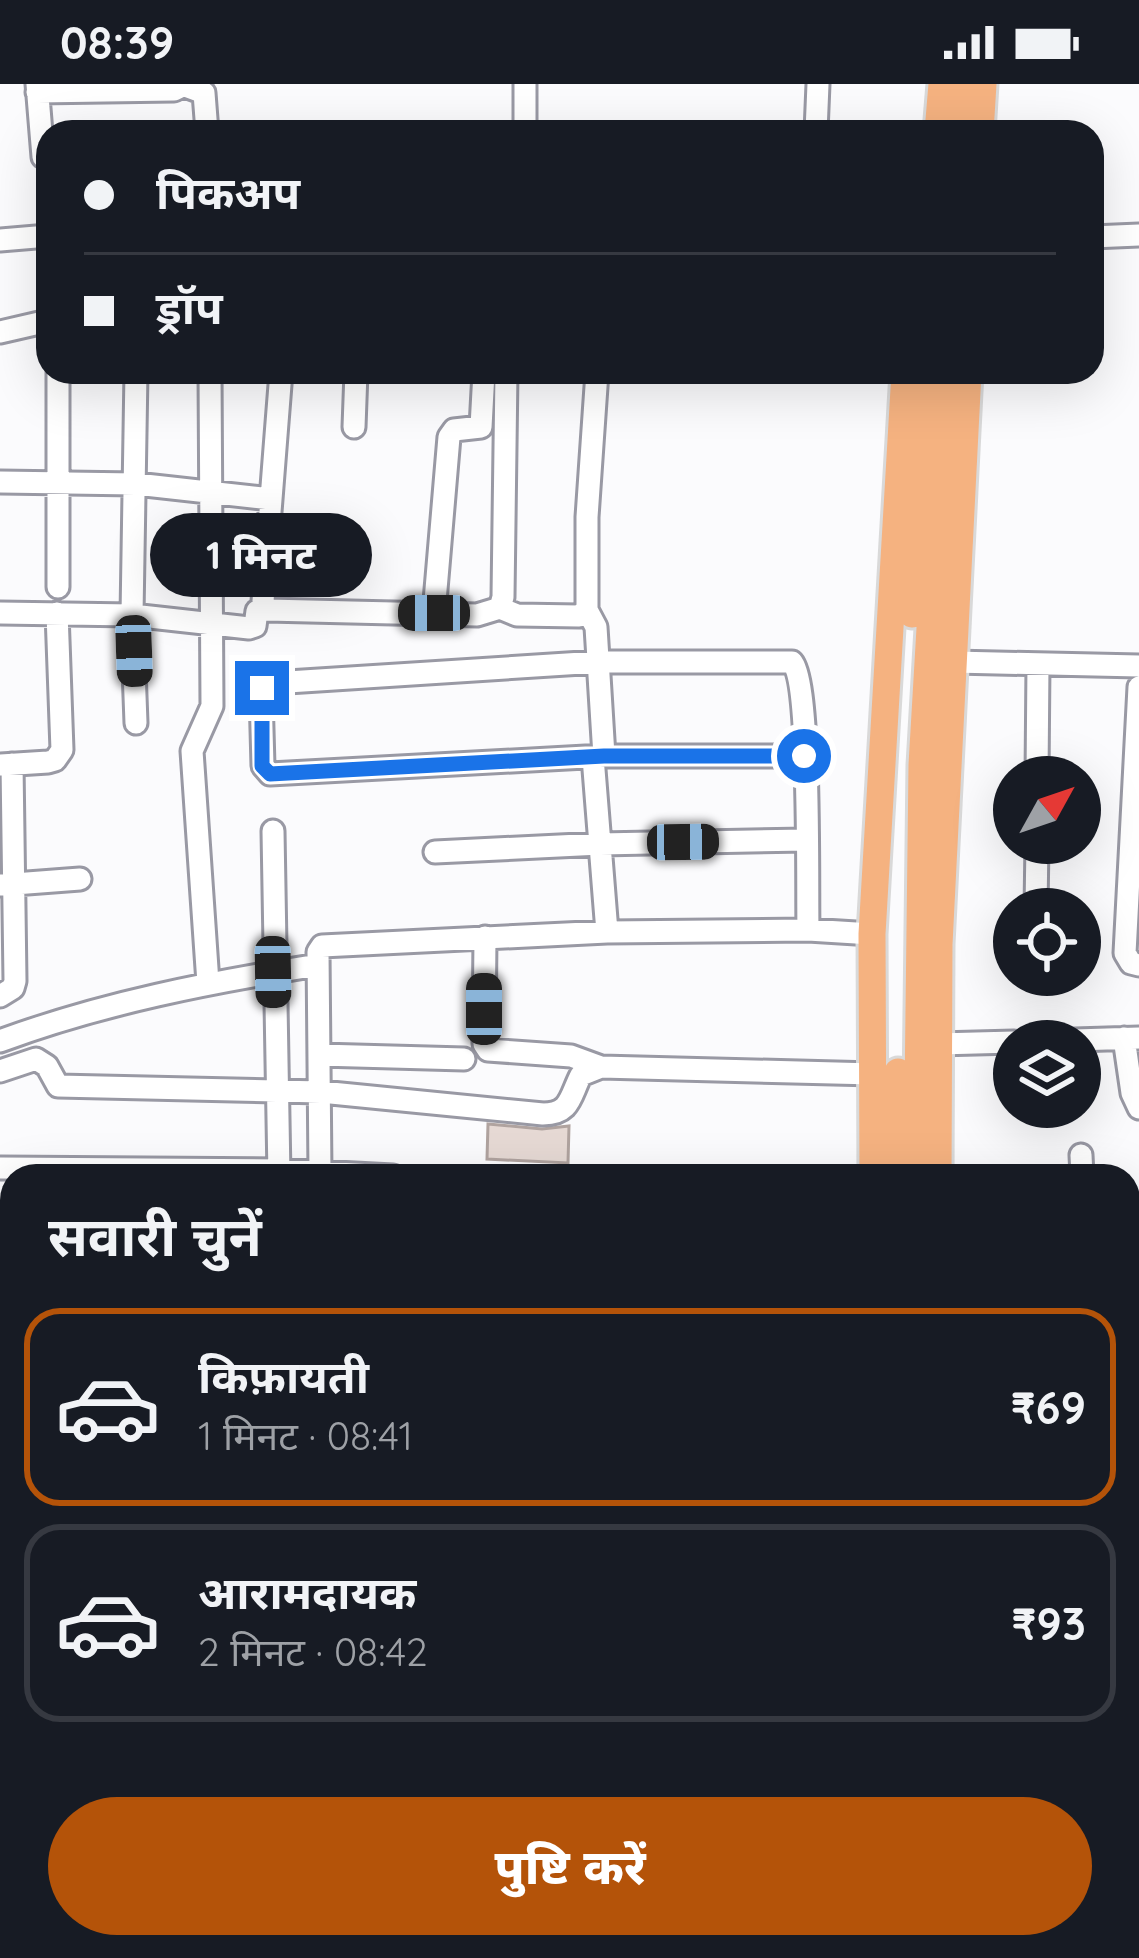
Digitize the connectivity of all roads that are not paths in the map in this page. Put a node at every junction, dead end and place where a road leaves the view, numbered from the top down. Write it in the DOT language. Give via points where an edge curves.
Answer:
graph roads {
  1 [pos="525,84"];
  2 [pos="818,84"];
  3 [pos="924,84"];
  4 [pos="942,84"];
  5 [pos="963,84"];
  6 [pos="983,84"];
  7 [pos="186,85"];
  8 [pos="37,88"];
  9 [pos="40,120"];
  10 [pos="206,120"];
  11 [pos="525,120"];
  12 [pos="816,120"];
  13 [pos="922,120"];
  14 [pos="939,120"];
  15 [pos="961,120"];
  16 [pos="981,120"];
  17 [pos="1139,235"];
  18 [pos="1104,236"];
  19 [pos="36,237"];
  20 [pos="0,240"];
  21 [pos="36,324"];
  22 [pos="0,332"];
  23 [pos="58,384"];
  24 [pos="136,384"];
  25 [pos="210,384"];
  26 [pos="280,384"];
  27 [pos="356,384"];
  28 [pos="483,384"];
  29 [pos="506,384"];
  30 [pos="596,384"];
  31 [pos="903,384"];
  32 [pos="922,384"];
  33 [pos="943,384"];
  34 [pos="967,384"];
  35 [pos="354,427"];
  36 [pos="58,480"];
  37 [pos="0,482"];
  38 [pos="136,484"];
  39 [pos="209,495"];
  40 [pos="271,499"];
  41 [pos="58,587"];
  42 [pos="500,608"];
  43 [pos="267,610"];
  44 [pos="587,610"];
  45 [pos="0,613"];
  46 [pos="57,613"];
  47 [pos="434,613"];
  48 [pos="132,615"];
  49 [pos="210,623"];
  50 [pos="598,662"];
  51 [pos="954,662"];
  52 [pos="1038,664"];
  53 [pos="1139,666"];
  54 [pos="1139,687"];
  55 [pos="136,723"];
  56 [pos="598,756"];
  57 [pos="804,756"];
  58 [pos="1037,756"];
  59 [pos="6,765"];
  60 [pos="6,822"];
  61 [pos="273,831"];
  62 [pos="806,840"];
  63 [pos="600,844"];
  64 [pos="436,852"];
  65 [pos="80,879"];
  66 [pos="6,885"];
  67 [pos="808,930"];
  68 [pos="607,932"];
  69 [pos="872,934"];
  70 [pos="485,937"];
  71 [pos="7,942"];
  72 [pos="1139,964"];
  73 [pos="318,965"];
  74 [pos="273,972"];
  75 [pos="208,983"];
  76 [pos="0,997"];
  77 [pos="32,1029"];
  78 [pos="1132,1038"];
  79 [pos="1101,1039"];
  80 [pos="0,1041"];
  81 [pos="993,1043"];
  82 [pos="938,1044"];
  83 [pos="320,1055"];
  84 [pos="37,1059"];
  85 [pos="464,1059"];
  86 [pos="601,1067"];
  87 [pos="0,1071"];
  88 [pos="874,1074"];
  89 [pos="276,1089"];
  90 [pos="321,1092"];
  91 [pos="1139,1108"];
  92 [pos="279,1164"];
  93 [pos="320,1164"];
  94 [pos="873,1164"];
  95 [pos="897,1164"];
  96 [pos="917,1164"];
  97 [pos="938,1164"];
  1 -- 11 [label="street"];
  2 -- 12 [label="street"];
  3 -- 13 [label="main road"];
  4 -- 14 [label="main road"];
  5 -- 15 [label="main road"];
  6 -- 16 [label="main road"];
  7 -- 8 [label="street"];
  7 -- 10 [label="street" via="204,93"];
  8 -- 9 [label="street"];
  17 -- 18 [label="street"];
  19 -- 20 [label="street"];
  21 -- 22 [label="street"];
  23 -- 36 [label="street"];
  24 -- 38 [label="street"];
  25 -- 39 [label="street"];
  26 -- 40 [label="street"];
  27 -- 35 [label="street"];
  28 -- 47 [label="street" via="481,428 449,437"];
  29 -- 42 [label="street"];
  30 -- 44 [label="street"];
  31 -- 69 [label="main road"];
  32 -- 95 [label="main road"];
  33 -- 96 [label="main road" via="922,765"];
  34 -- 51 [label="main road"];
  36 -- 37 [label="street"];
  36 -- 38 [label="street"];
  36 -- 41 [label="street"];
  38 -- 39 [label="street"];
  38 -- 48 [label="street"];
  39 -- 40 [label="street"];
  39 -- 49 [label="street"];
  40 -- 43 [label="street"];
  42 -- 44 [label="street" via="517,615"];
  42 -- 47 [label="street"];
  43 -- 47 [label="street"];
  43 -- 49 [label="street" via="257,611 253,627"];
  44 -- 50 [label="street"];
  45 -- 46 [label="street"];
  46 -- 48 [label="street"];
  46 -- 59 [label="street" via="62,750 56,760"];
  48 -- 49 [label="street"];
  48 -- 55 [label="street"];
  49 -- 75 [label="street" via="212,706 192,752"];
  50 -- 56 [label="street"];
  50 -- 56 [label="street" via="272,683 261,693 262,766 270,774"];
  50 -- 57 [label="street" via="792,662 800,674"];
  51 -- 52 [label="street"];
  51 -- 82 [label="main road"];
  52 -- 53 [label="street"];
  52 -- 58 [label="street"];
  54 -- 72 [label="street" via="1125,953"];
  56 -- 57 [label="street"];
  56 -- 63 [label="street"];
  57 -- 62 [label="street"];
  59 -- 60 [label="street"];
  60 -- 66 [label="street"];
  61 -- 74 [label="street"];
  62 -- 63 [label="street"];
  62 -- 67 [label="street"];
  63 -- 64 [label="street"];
  63 -- 68 [label="street"];
  65 -- 66 [label="street"];
  66 -- 71 [label="street"];
  67 -- 68 [label="street"];
  67 -- 69 [label="street"];
  68 -- 70 [label="street"];
  69 -- 88 [label="main road"];
  70 -- 73 [label="street" via="330,944"];
  70 -- 86 [label="street" via="488,1050 571,1056"];
  71 -- 76 [label="street" via="15,981"];
  73 -- 74 [label="street"];
  73 -- 83 [label="street"];
  74 -- 75 [label="street"];
  74 -- 89 [label="street"];
  75 -- 77 [label="street"];
  77 -- 80 [label="street"];
  77 -- 84 [label="street"];
  78 -- 79 [label="street"];
  78 -- 91 [label="street"];
  81 -- 82 [label="street"];
  82 -- 97 [label="main road"];
  83 -- 85 [label="street"];
  83 -- 90 [label="street"];
  84 -- 87 [label="street"];
  84 -- 89 [label="street" via="58,1085"];
  86 -- 88 [label="street"];
  86 -- 90 [label="street" via="581,1075 558,1114"];
  88 -- 94 [label="main road"];
  89 -- 90 [label="street"];
  89 -- 92 [label="street"];
  90 -- 93 [label="street"];
}
